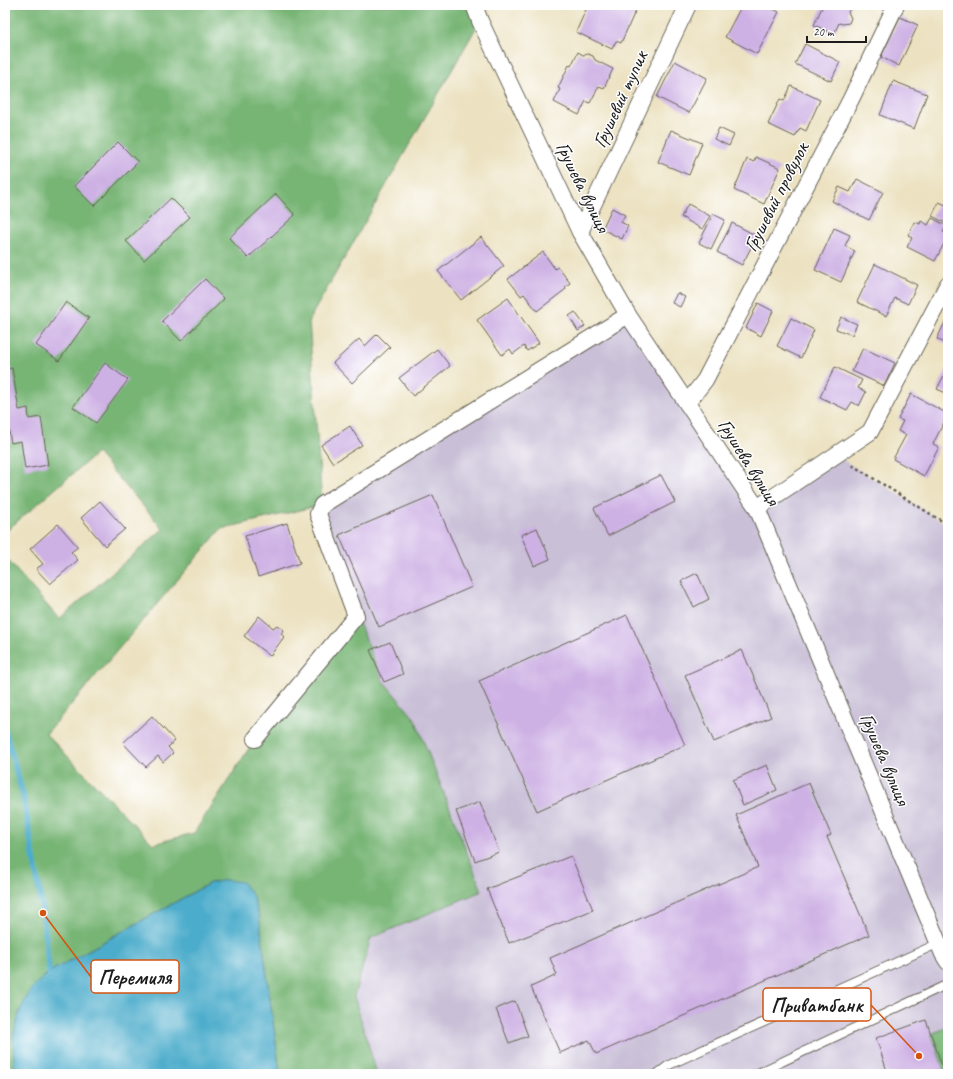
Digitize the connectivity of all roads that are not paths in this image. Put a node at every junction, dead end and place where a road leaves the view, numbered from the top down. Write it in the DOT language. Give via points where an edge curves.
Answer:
graph roads {
  1 [pos="474,5"];
  2 [pos="688,5"];
  3 [pos="896,5"];
  4 [pos="580,232"];
  5 [pos="948,284"];
  6 [pos="628,315"];
  7 [pos="687,403"];
  8 [pos="757,508"];
  9 [pos="255,739"];
  10 [pos="939,943"];
  11 [pos="948,962"];
  12 [pos="948,984"];
  13 [pos="657,1074"];
  14 [pos="756,1074"];
  1 -- 4 [label="street, Грушева вулиця"];
  2 -- 4 [label="street, Грушевий тупик"];
  3 -- 7 [label="street, Грушевий провулок" via="851,99 709,373"];
  4 -- 6 [label="street, Грушева вулиця"];
  5 -- 8 [label="street" via="870,432"];
  6 -- 7 [label="street, Грушева вулиця"];
  6 -- 9 [label="street" via="322,505 318,514 356,616"];
  7 -- 8 [label="street, Грушева вулиця"];
  8 -- 10 [label="street, Грушева вулиця"];
  10 -- 11 [label="street, Грушева вулиця"];
  10 -- 13 [label="lane" via="669,1065"];
  12 -- 14 [label="lane"];
}
